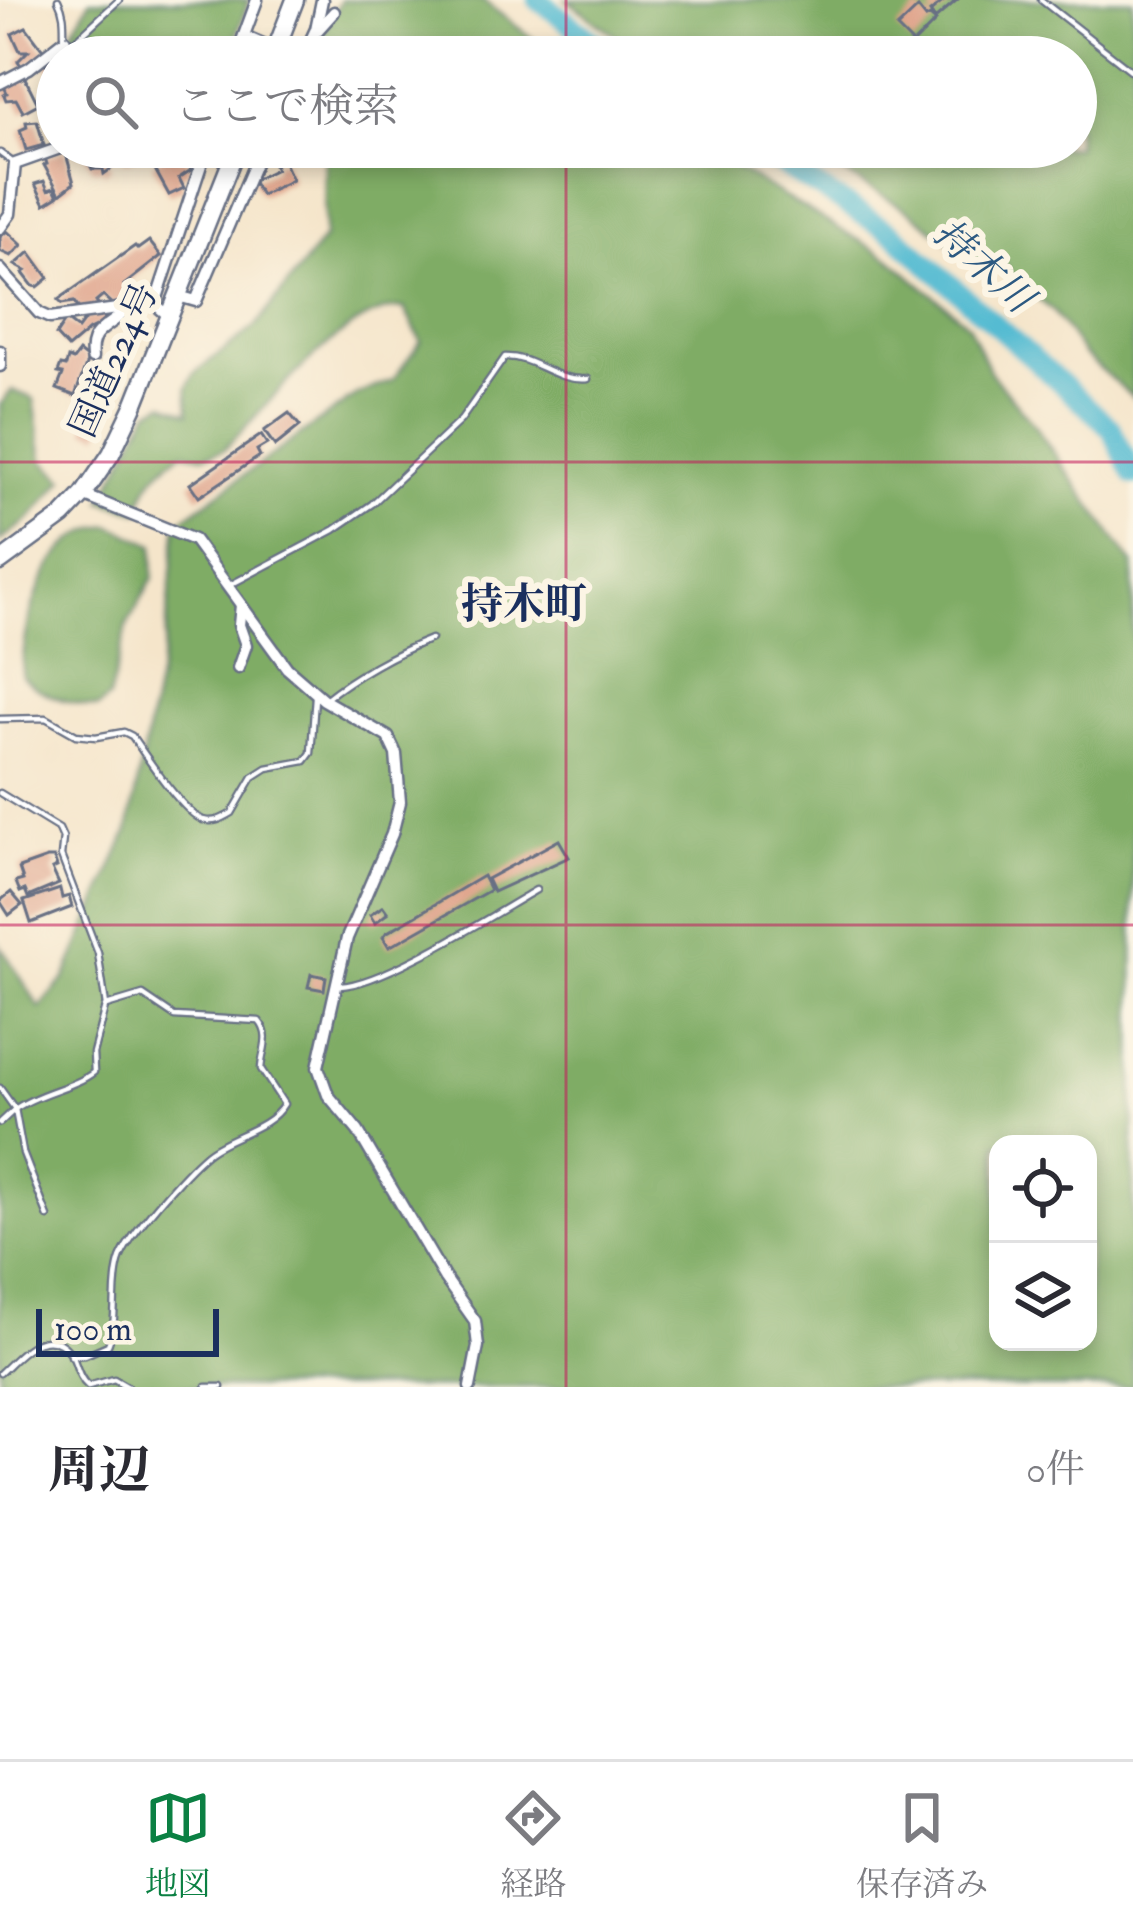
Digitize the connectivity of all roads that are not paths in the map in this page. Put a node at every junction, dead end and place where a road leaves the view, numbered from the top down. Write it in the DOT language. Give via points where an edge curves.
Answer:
graph roads {
  1 [pos="58,0"];
  2 [pos="119,0"];
  3 [pos="295,0"];
  4 [pos="322,0"];
  5 [pos="1041,0"];
  6 [pos="252,2"];
  7 [pos="334,12"];
  8 [pos="66,36"];
  9 [pos="80,36"];
  10 [pos="244,36"];
  11 [pos="281,36"];
  12 [pos="312,36"];
  13 [pos="1087,36"];
  14 [pos="1097,44"];
  15 [pos="36,63"];
  16 [pos="1133,72"];
  17 [pos="0,83"];
  18 [pos="0,153"];
  19 [pos="36,156"];
  20 [pos="15,164"];
  21 [pos="201,168"];
  22 [pos="229,168"];
  23 [pos="253,168"];
  24 [pos="0,229"];
  25 [pos="0,269"];
  26 [pos="178,296"];
  27 [pos="131,306"];
  28 [pos="163,310"];
  29 [pos="0,351"];
  30 [pos="92,358"];
  31 [pos="0,366"];
  32 [pos="588,379"];
  33 [pos="83,495"];
  34 [pos="0,562"];
  35 [pos="228,586"];
  36 [pos="241,604"];
  37 [pos="431,640"];
  38 [pos="238,668"];
  39 [pos="319,696"];
  40 [pos="0,719"];
  41 [pos="0,793"];
  42 [pos="536,890"];
  43 [pos="334,986"];
  44 [pos="106,1006"];
  45 [pos="0,1088"];
  46 [pos="15,1109"];
  47 [pos="0,1123"];
  48 [pos="48,1217"];
  49 [pos="71,1356"];
  50 [pos="0,1373"];
  51 [pos="128,1387"];
  52 [pos="206,1387"];
  53 [pos="221,1387"];
  54 [pos="470,1387"];
  1 -- 8 [label="lane"];
  2 -- 9 [label="lane"];
  3 -- 11 [label="highway"];
  4 -- 12 [label="street"];
  5 -- 13 [label="lane"];
  6 -- 10 [label="street"];
  7 -- 12 [label="street"];
  14 -- 16 [label="lane"];
  15 -- 17 [label="street"];
  18 -- 20 [label="lane"];
  19 -- 20 [label="street"];
  20 -- 24 [label="street" via="10,214"];
  21 -- 28 [label="street"];
  22 -- 26 [label="highway, 国道224号"];
  23 -- 26 [label="street" via="196,301"];
  25 -- 27 [label="street" via="50,318"];
  26 -- 28 [label="highway, 国道224号"];
  27 -- 28 [label="street"];
  27 -- 30 [label="street" via="94,334"];
  28 -- 33 [label="highway, 国道224号" via="111,454"];
  29 -- 31 [label="street"];
  32 -- 35 [label="lane" via="505,357 461,420 372,504"];
  33 -- 34 [label="highway, 国道224号"];
  33 -- 35 [label="street" via="194,540"];
  35 -- 36 [label="street"];
  36 -- 38 [label="street" via="246,645"];
  36 -- 39 [label="street" via="287,668"];
  37 -- 39 [label="lane"];
  39 -- 40 [label="lane" via="304,761 267,768 232,813 209,821 197,818 124,732 76,735 46,718"];
  39 -- 43 [label="street" via="388,736 400,802"];
  41 -- 44 [label="lane" via="63,838 61,856 98,953"];
  42 -- 43 [label="lane" via="361,983"];
  43 -- 54 [label="street" via="320,1079 475,1321"];
  44 -- 46 [label="lane" via="94,1072"];
  44 -- 49 [label="lane" via="143,995 174,1016 259,1021 266,1044 261,1069 284,1104 206,1154 127,1241 108,1345"];
  45 -- 46 [label="lane"];
  46 -- 47 [label="lane"];
  46 -- 48 [label="lane"];
  49 -- 50 [label="lane" via="44,1341 25,1347"];
  49 -- 51 [label="lane" via="88,1386 114,1379"];
  52 -- 53 [label="lane"];
}
